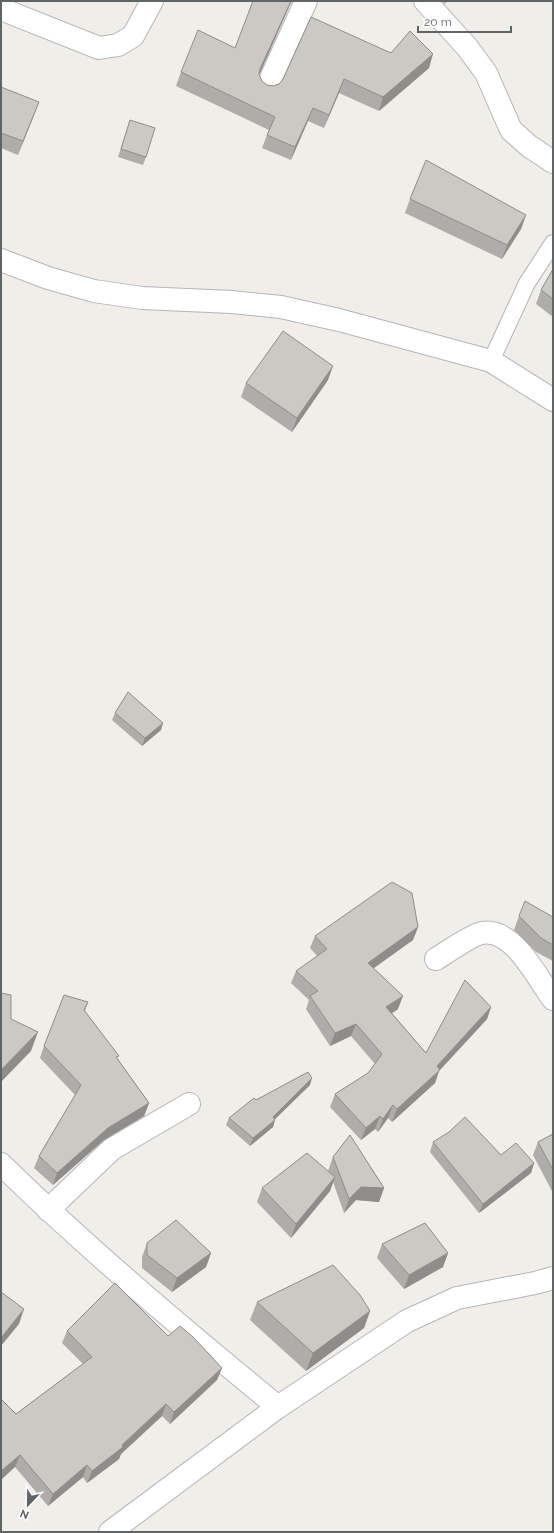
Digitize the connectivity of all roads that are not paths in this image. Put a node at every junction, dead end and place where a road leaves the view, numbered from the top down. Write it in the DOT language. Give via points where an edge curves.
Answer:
graph roads {
  1 [pos="152,1"];
  2 [pos="306,1"];
  3 [pos="425,1"];
  4 [pos="1,9"];
  5 [pos="267,87"];
  6 [pos="553,162"];
  7 [pos="553,243"];
  8 [pos="1,260"];
  9 [pos="491,361"];
  10 [pos="553,400"];
  11 [pos="436,959"];
  12 [pos="553,998"];
  13 [pos="189,1104"];
  14 [pos="1,1164"];
  15 [pos="48,1210"];
  16 [pos="553,1278"];
  17 [pos="278,1407"];
  18 [pos="110,1532"];
  1 -- 4 [label="street" via="133,36 118,45 99,48"];
  2 -- 5 [label="street"];
  3 -- 6 [label="street" via="467,47 486,73 511,130"];
  7 -- 9 [label="lane" via="527,283"];
  8 -- 9 [label="street" via="48,278 94,291 142,298 281,307"];
  9 -- 10 [label="street"];
  11 -- 12 [label="street" via="481,933 498,934 518,949"];
  13 -- 15 [label="street" via="112,1149"];
  14 -- 15 [label="street"];
  15 -- 17 [label="street" via="117,1272"];
  16 -- 17 [label="street" via="457,1298 414,1318"];
  17 -- 18 [label="street"];
}
